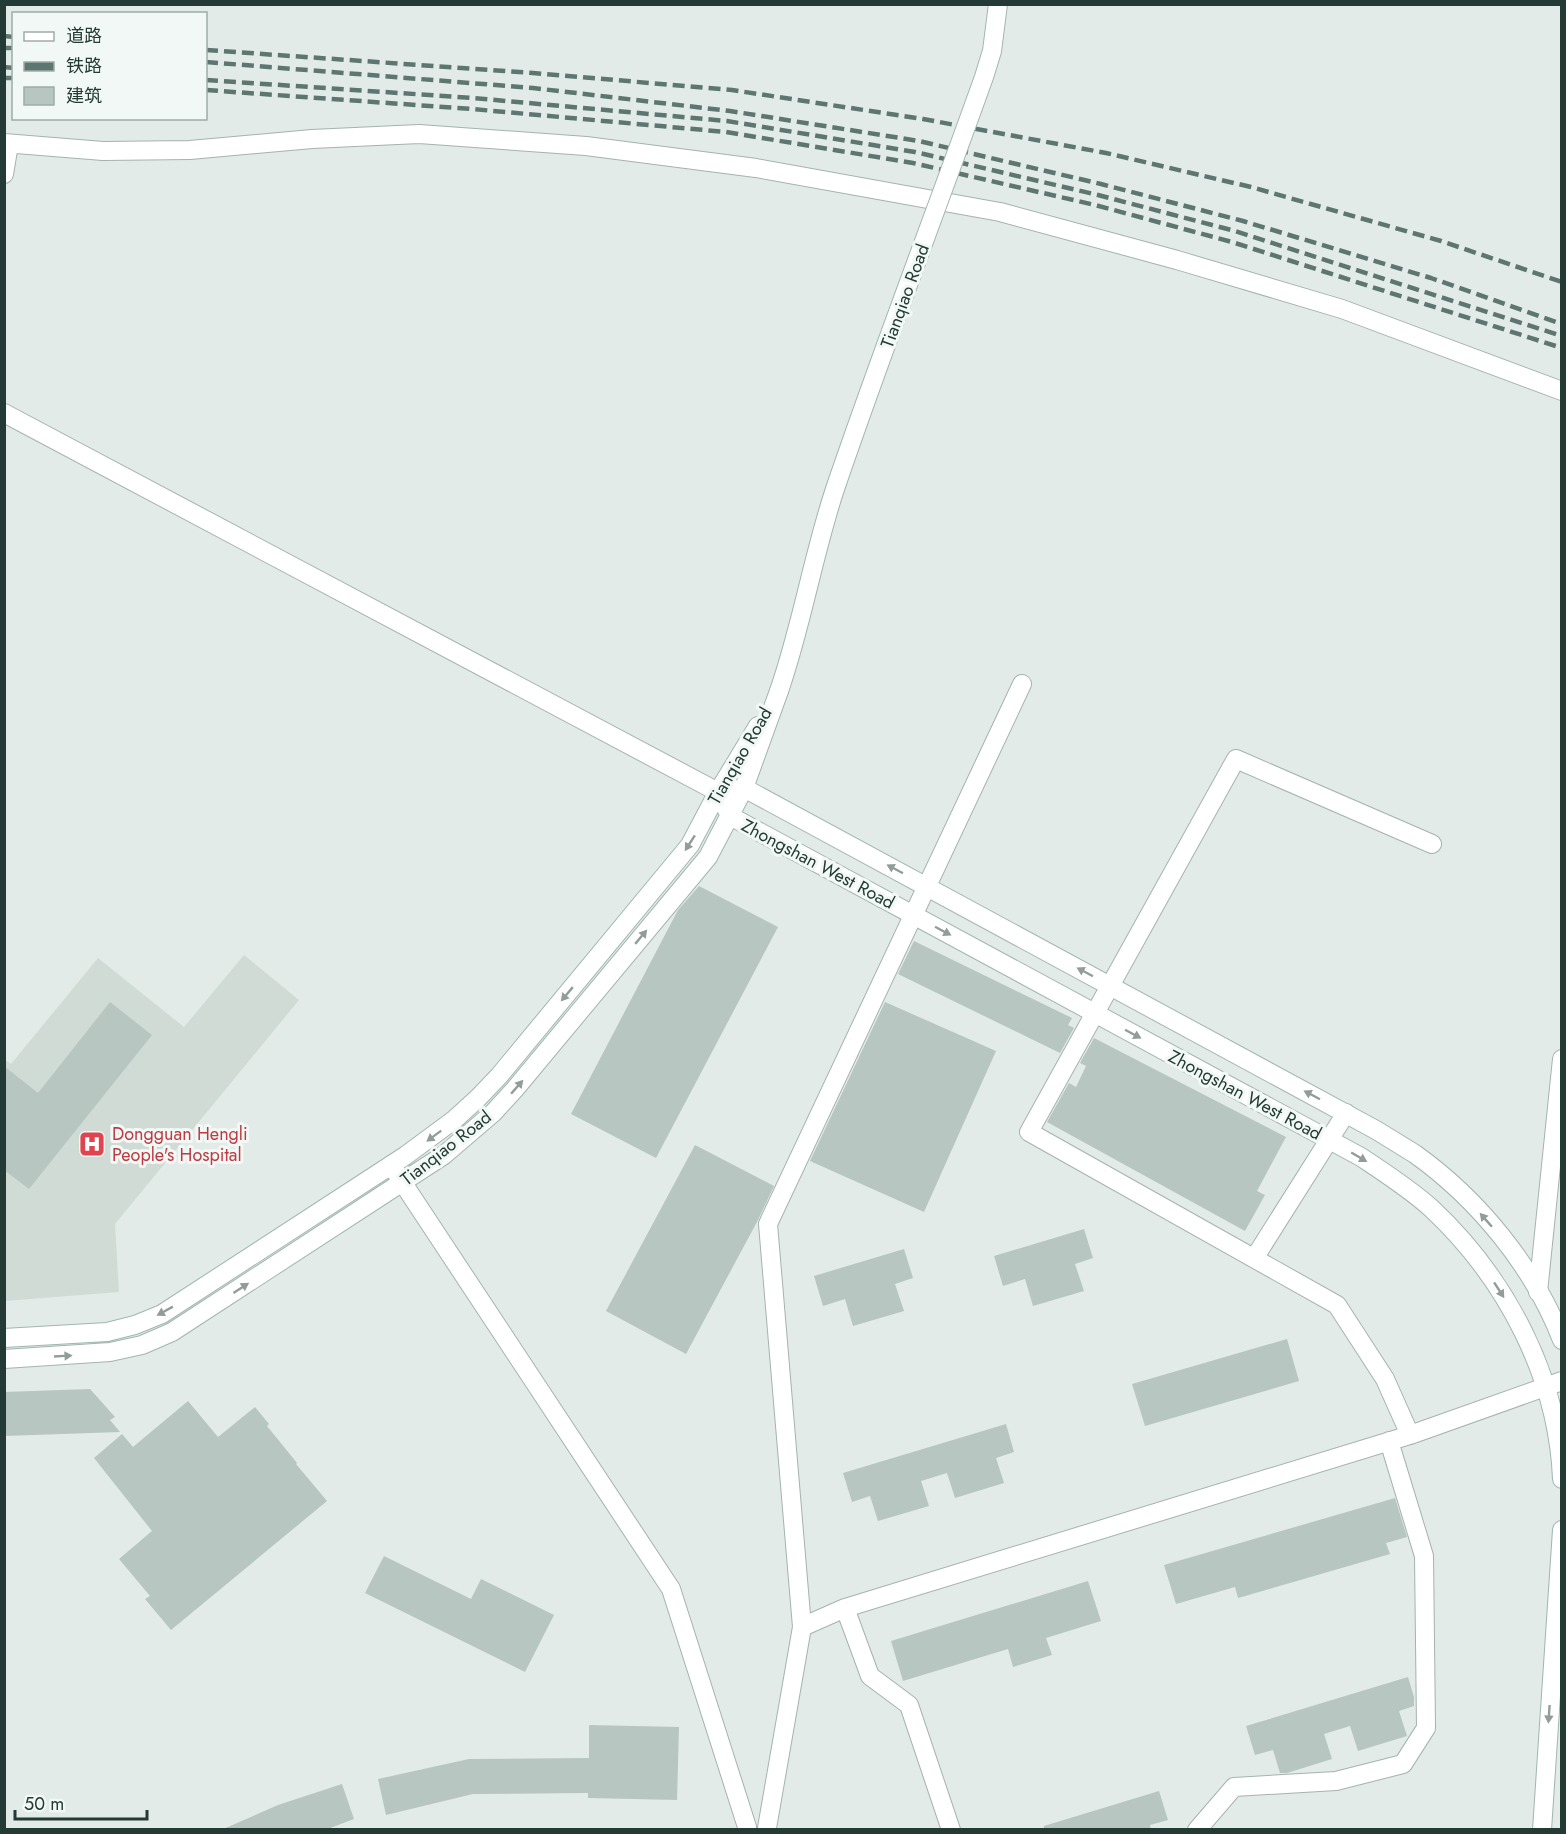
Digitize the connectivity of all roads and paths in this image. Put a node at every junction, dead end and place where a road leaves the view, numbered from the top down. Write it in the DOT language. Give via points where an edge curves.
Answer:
graph roads {
  1 [pos="998,4"];
  2 [pos="7,143"];
  3 [pos="4,174"];
  4 [pos="1562,391"];
  5 [pos="4,413"];
  6 [pos="1022,684"];
  7 [pos="778,691"];
  8 [pos="744,788"];
  9 [pos="718,792"];
  10 [pos="730,816"];
  11 [pos="1431,844"];
  12 [pos="927,887"];
  13 [pos="914,915"];
  14 [pos="1110,985"];
  15 [pos="1094,1013"];
  16 [pos="1562,1059"];
  17 [pos="1346,1113"];
  18 [pos="1329,1140"];
  19 [pos="391,1165"];
  20 [pos="403,1183"];
  21 [pos="1255,1257"];
  22 [pos="1538,1292"];
  23 [pos="4,1338"];
  24 [pos="1562,1340"];
  25 [pos="4,1359"];
  26 [pos="1553,1383"];
  27 [pos="1410,1435"];
  28 [pos="1389,1441"];
  29 [pos="1562,1479"];
  30 [pos="1562,1530"];
  31 [pos="845,1608"];
  32 [pos="802,1628"];
  33 [pos="744,1828"];
  34 [pos="768,1829"];
  35 [pos="951,1830"];
  36 [pos="1197,1830"];
  37 [pos="1542,1830"];
  1 -- 7 [label="street, Tianqiao Road, bridge" via="984,77 836,488"];
  2 -- 3 [label="street"];
  2 -- 4 [label="street" via="103,151 190,150 419,134 586,146 756,168 1000,212 1166,257 1342,309"];
  5 -- 9 [label="street"];
  6 -- 12 [label="street"];
  7 -- 8 [label="street, Tianqiao Road"];
  7 -- 9 [label="street, Tianqiao Road"];
  8 -- 9 [label="street, Zhongshan West Road"];
  8 -- 10 [label="street, Tianqiao Road"];
  12 -- 8 [label="street, Zhongshan West Road, one-way"];
  9 -- 10 [label="street, Zhongshan West Road"];
  9 -- 19 [label="street, Tianqiao Road, one-way" via="690,845 499,1076 455,1119"];
  10 -- 13 [label="street, Zhongshan West Road"];
  20 -- 10 [label="street, Tianqiao Road, one-way" via="469,1135 515,1089 708,857"];
  11 -- 14 [label="street" via="1236,759"];
  12 -- 13 [label="street"];
  14 -- 12 [label="street, Zhongshan West Road, one-way"];
  13 -- 15 [label="street, Zhongshan West Road, one-way"];
  13 -- 32 [label="street" via="768,1224"];
  14 -- 15 [label="street"];
  17 -- 14 [label="street, Zhongshan West Road, one-way"];
  15 -- 18 [label="street, Zhongshan West Road, one-way"];
  15 -- 21 [label="street" via="1029,1132"];
  16 -- 22 [label="street"];
  17 -- 18 [label="street"];
  22 -- 17 [label="street, Zhongshan West Road, one-way" via="1506,1244 1451,1184 1415,1155"];
  18 -- 21 [label="street"];
  18 -- 26 [label="street, Zhongshan West Road, one-way" via="1397,1180 1461,1238 1510,1307"];
  19 -- 20 [label="street"];
  19 -- 23 [label="street, Tianqiao Road, one-way" via="162,1314 107,1332"];
  25 -- 20 [label="street, Tianqiao Road, one-way" via="110,1352 142,1345 172,1332"];
  20 -- 33 [label="street" via="671,1589"];
  21 -- 27 [label="street" via="1337,1305 1385,1379"];
  22 -- 24 [label="street, Zhongshan West Road"];
  26 -- 27 [label="street"];
  26 -- 29 [label="street, Zhongshan West Road"];
  27 -- 28 [label="street"];
  28 -- 31 [label="street"];
  28 -- 36 [label="street" via="1424,1556 1426,1728 1402,1764 1336,1781 1234,1787"];
  30 -- 37 [label="street, one-way"];
  31 -- 32 [label="street"];
  31 -- 35 [label="street" via="870,1676 909,1705"];
  32 -- 34 [label="street"];
  33 -- 34 [label="street"];
}
